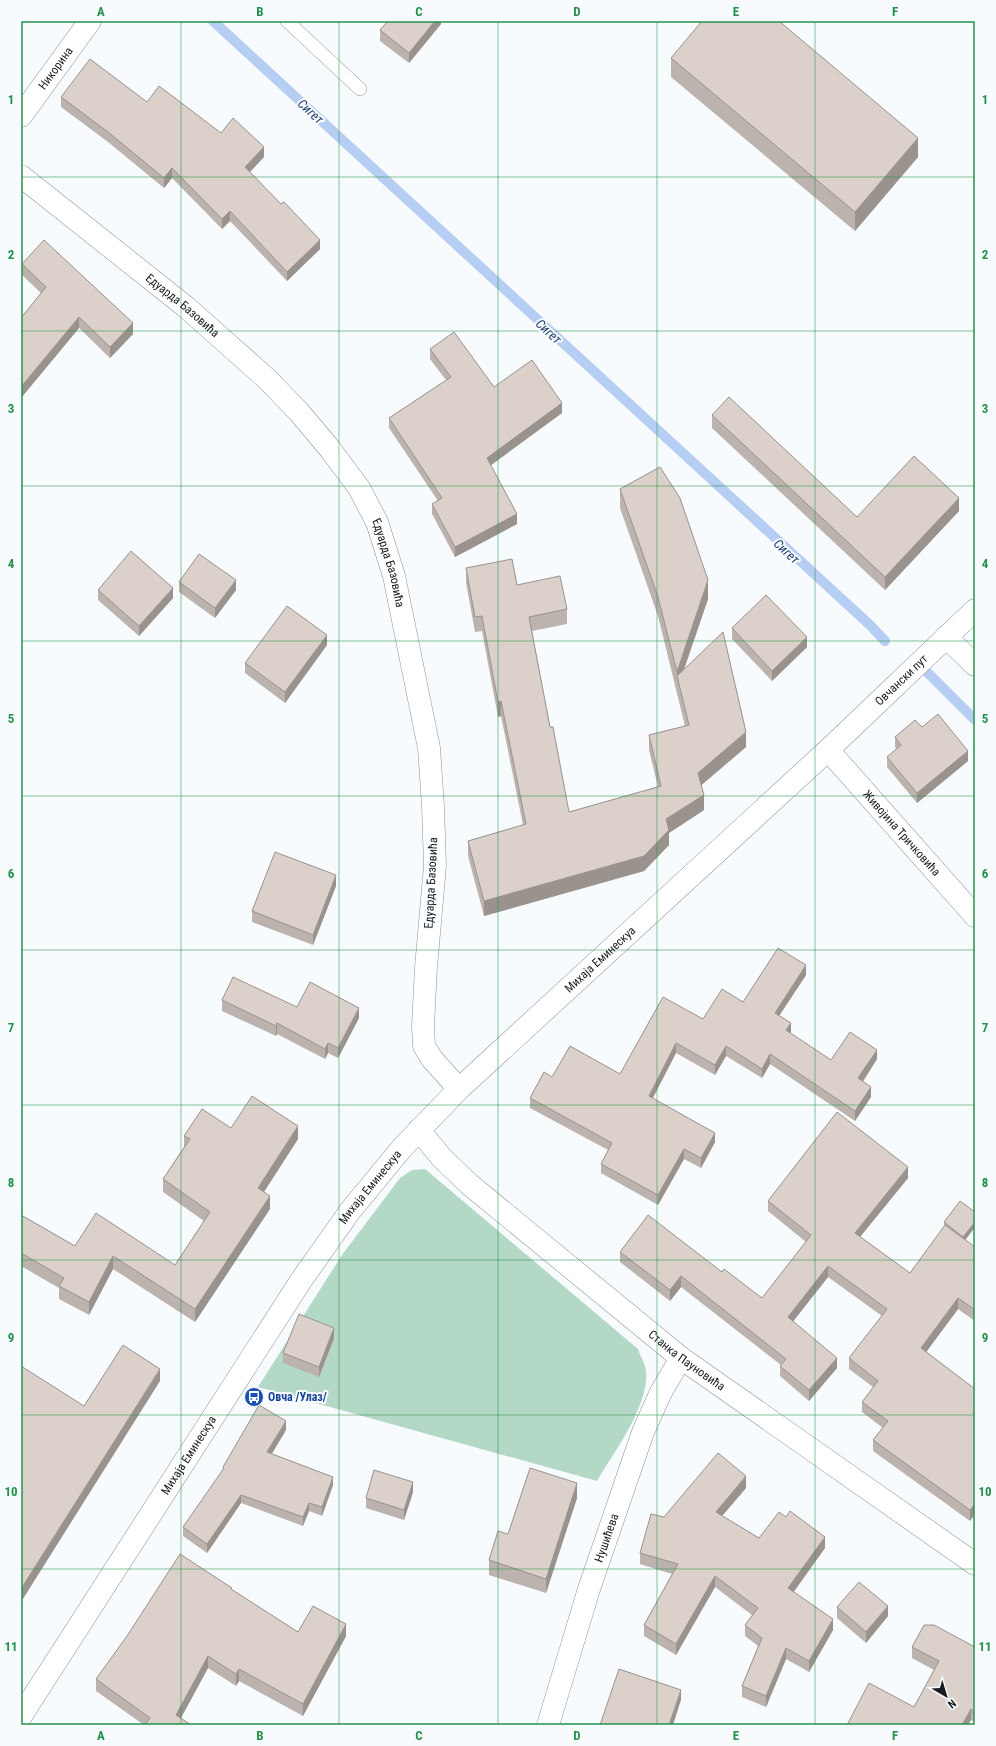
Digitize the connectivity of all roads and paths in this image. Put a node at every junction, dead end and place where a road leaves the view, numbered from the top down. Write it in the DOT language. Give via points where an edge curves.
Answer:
graph roads {
  1 [pos="90,21"];
  2 [pos="287,21"];
  3 [pos="360,89"];
  4 [pos="21,116"];
  5 [pos="21,176"];
  6 [pos="975,610"];
  7 [pos="946,637"];
  8 [pos="975,665"];
  9 [pos="828,750"];
  10 [pos="975,916"];
  11 [pos="460,1089"];
  12 [pos="419,1130"];
  13 [pos="681,1358"];
  14 [pos="975,1564"];
  15 [pos="21,1716"];
  16 [pos="548,1725"];
  1 -- 4 [label="street, Никорина"];
  2 -- 3 [label="lane"];
  5 -- 11 [label="street, Едуарда Базовића" via="186,307 267,379 330,449 359,488 377,522 394,576 429,748 435,866 426,967 424,1046 432,1059"];
  6 -- 7 [label="street, Овчански пут"];
  7 -- 8 [label="street"];
  7 -- 9 [label="street, Овчански пут"];
  9 -- 10 [label="street, Живојина Тричковића"];
  9 -- 11 [label="street, Михаја Еминескуа"];
  11 -- 12 [label="street, Михаја Еминескуа"];
  12 -- 13 [label="street, Станка Пауновића" via="441,1157 469,1184"];
  12 -- 15 [label="street, Михаја Еминескуа" via="350,1211 300,1282"];
  13 -- 14 [label="street, Станка Пауновића"];
  13 -- 16 [label="street, Нушићева" via="660,1392 643,1432 589,1589"];
}
